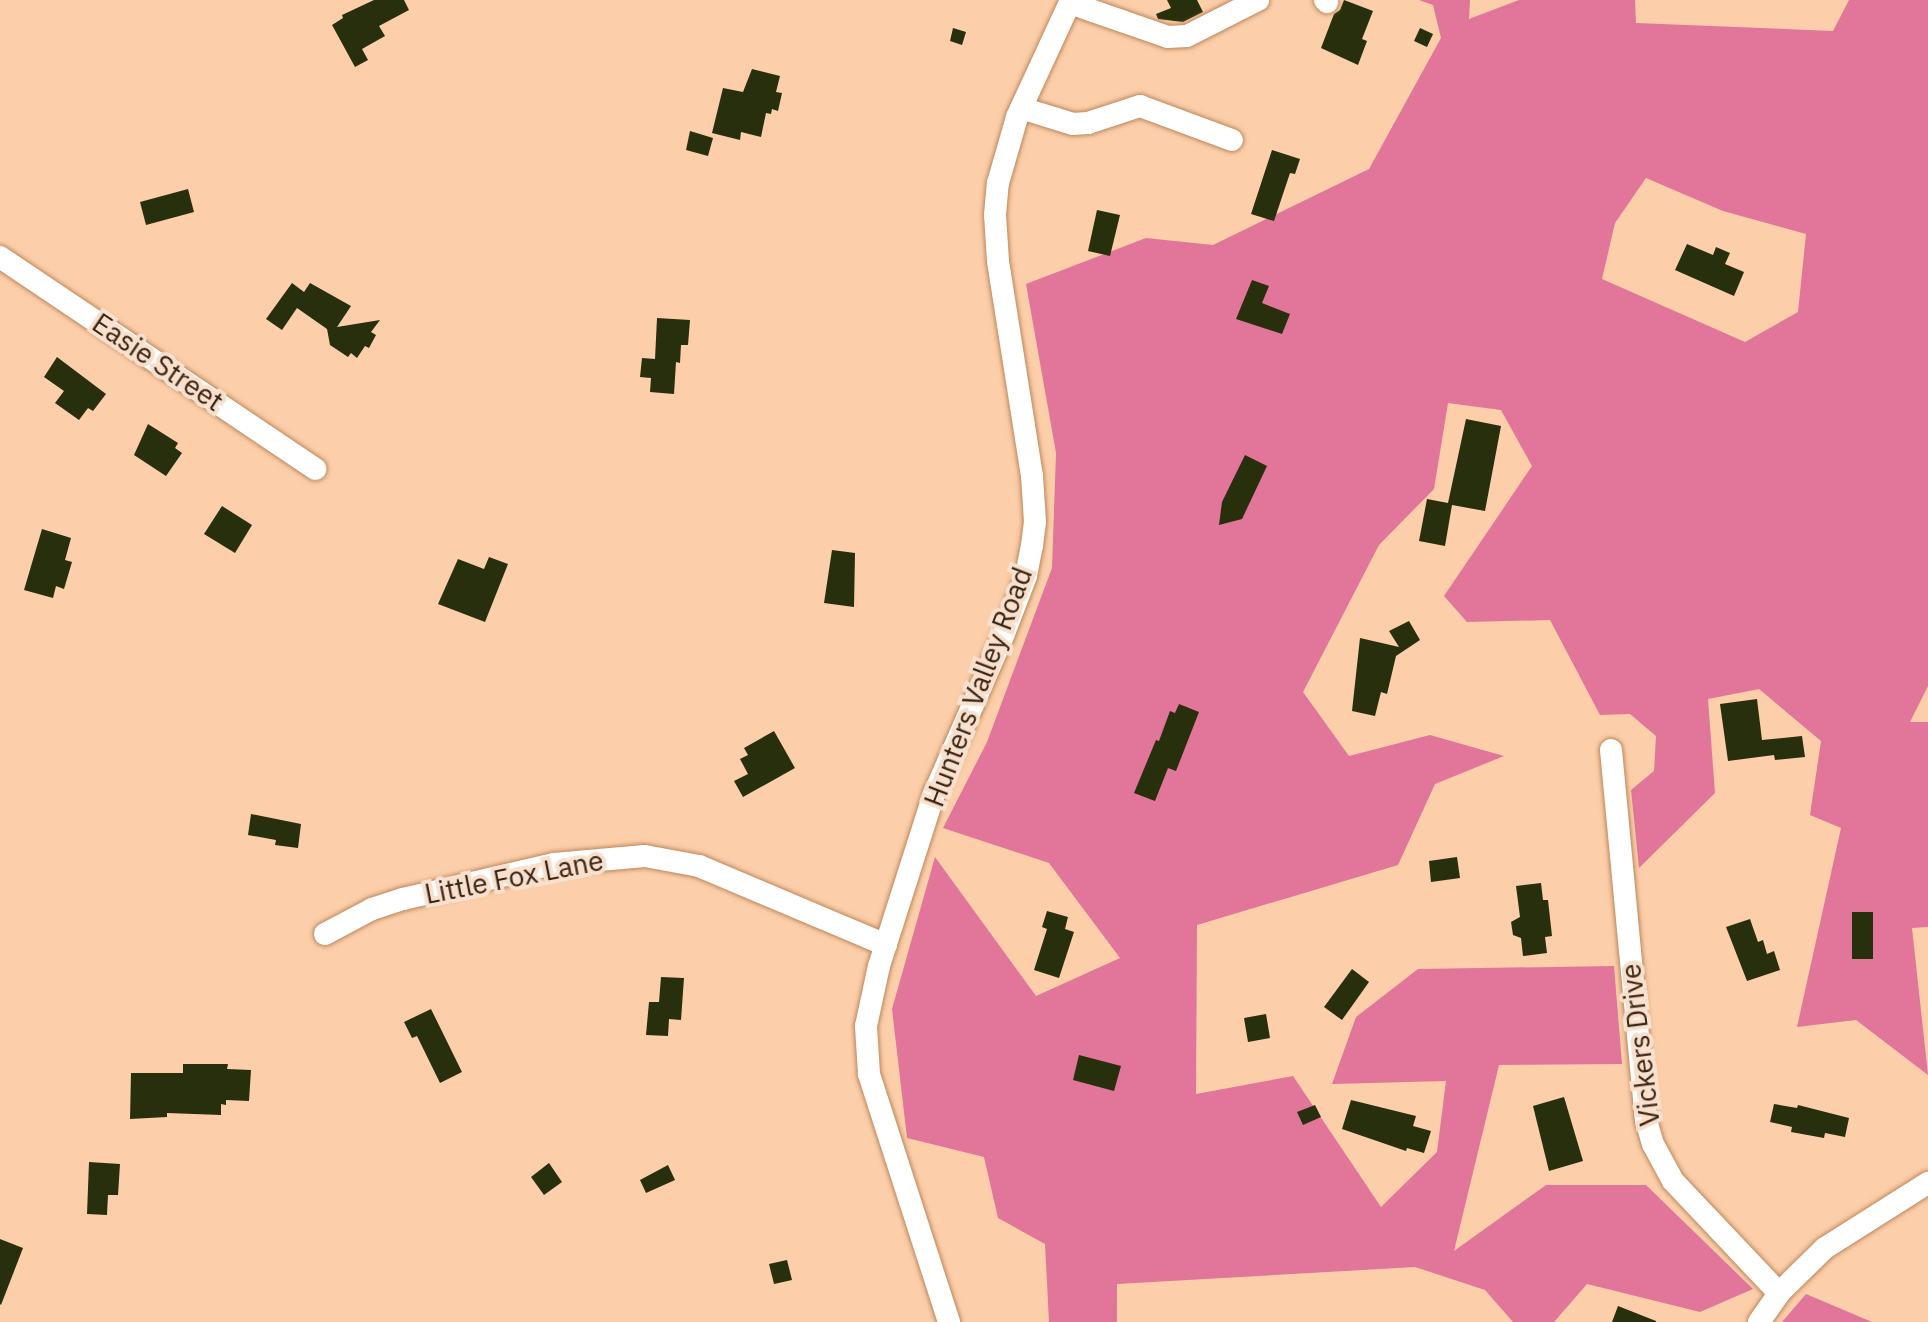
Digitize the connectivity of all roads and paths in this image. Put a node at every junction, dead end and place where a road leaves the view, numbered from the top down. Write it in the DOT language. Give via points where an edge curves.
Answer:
graph roads {
  1 [pos="1258,0"];
  2 [pos="1070,2"];
  3 [pos="1021,108"];
  4 [pos="1232,140"];
  5 [pos="0,257"];
  6 [pos="315,469"];
  7 [pos="1611,750"];
  8 [pos="325,934"];
  9 [pos="886,945"];
  10 [pos="1928,1183"];
  11 [pos="1779,1293"];
  12 [pos="949,1322"];
  13 [pos="1759,1322"];
  1 -- 2 [label="street" via="1187,36 1168,37"];
  2 -- 3 [label="street, Hunters Valley Road"];
  3 -- 4 [label="street" via="1073,124 1140,106"];
  3 -- 9 [label="street, Hunters Valley Road" via="998,183 995,244 1032,476 1032,546 1003,636 934,794"];
  5 -- 6 [label="street, Easie Street"];
  7 -- 11 [label="street, Vickers Drive" via="1646,1120 1653,1144 1673,1181"];
  8 -- 9 [label="street, Little Fox Lane" via="403,899 554,864 645,856 699,866"];
  9 -- 12 [label="street, Hunters Valley Road" via="866,1026 869,1074"];
  10 -- 11 [label="street" via="1825,1248"];
  11 -- 13 [label="street"];
}
